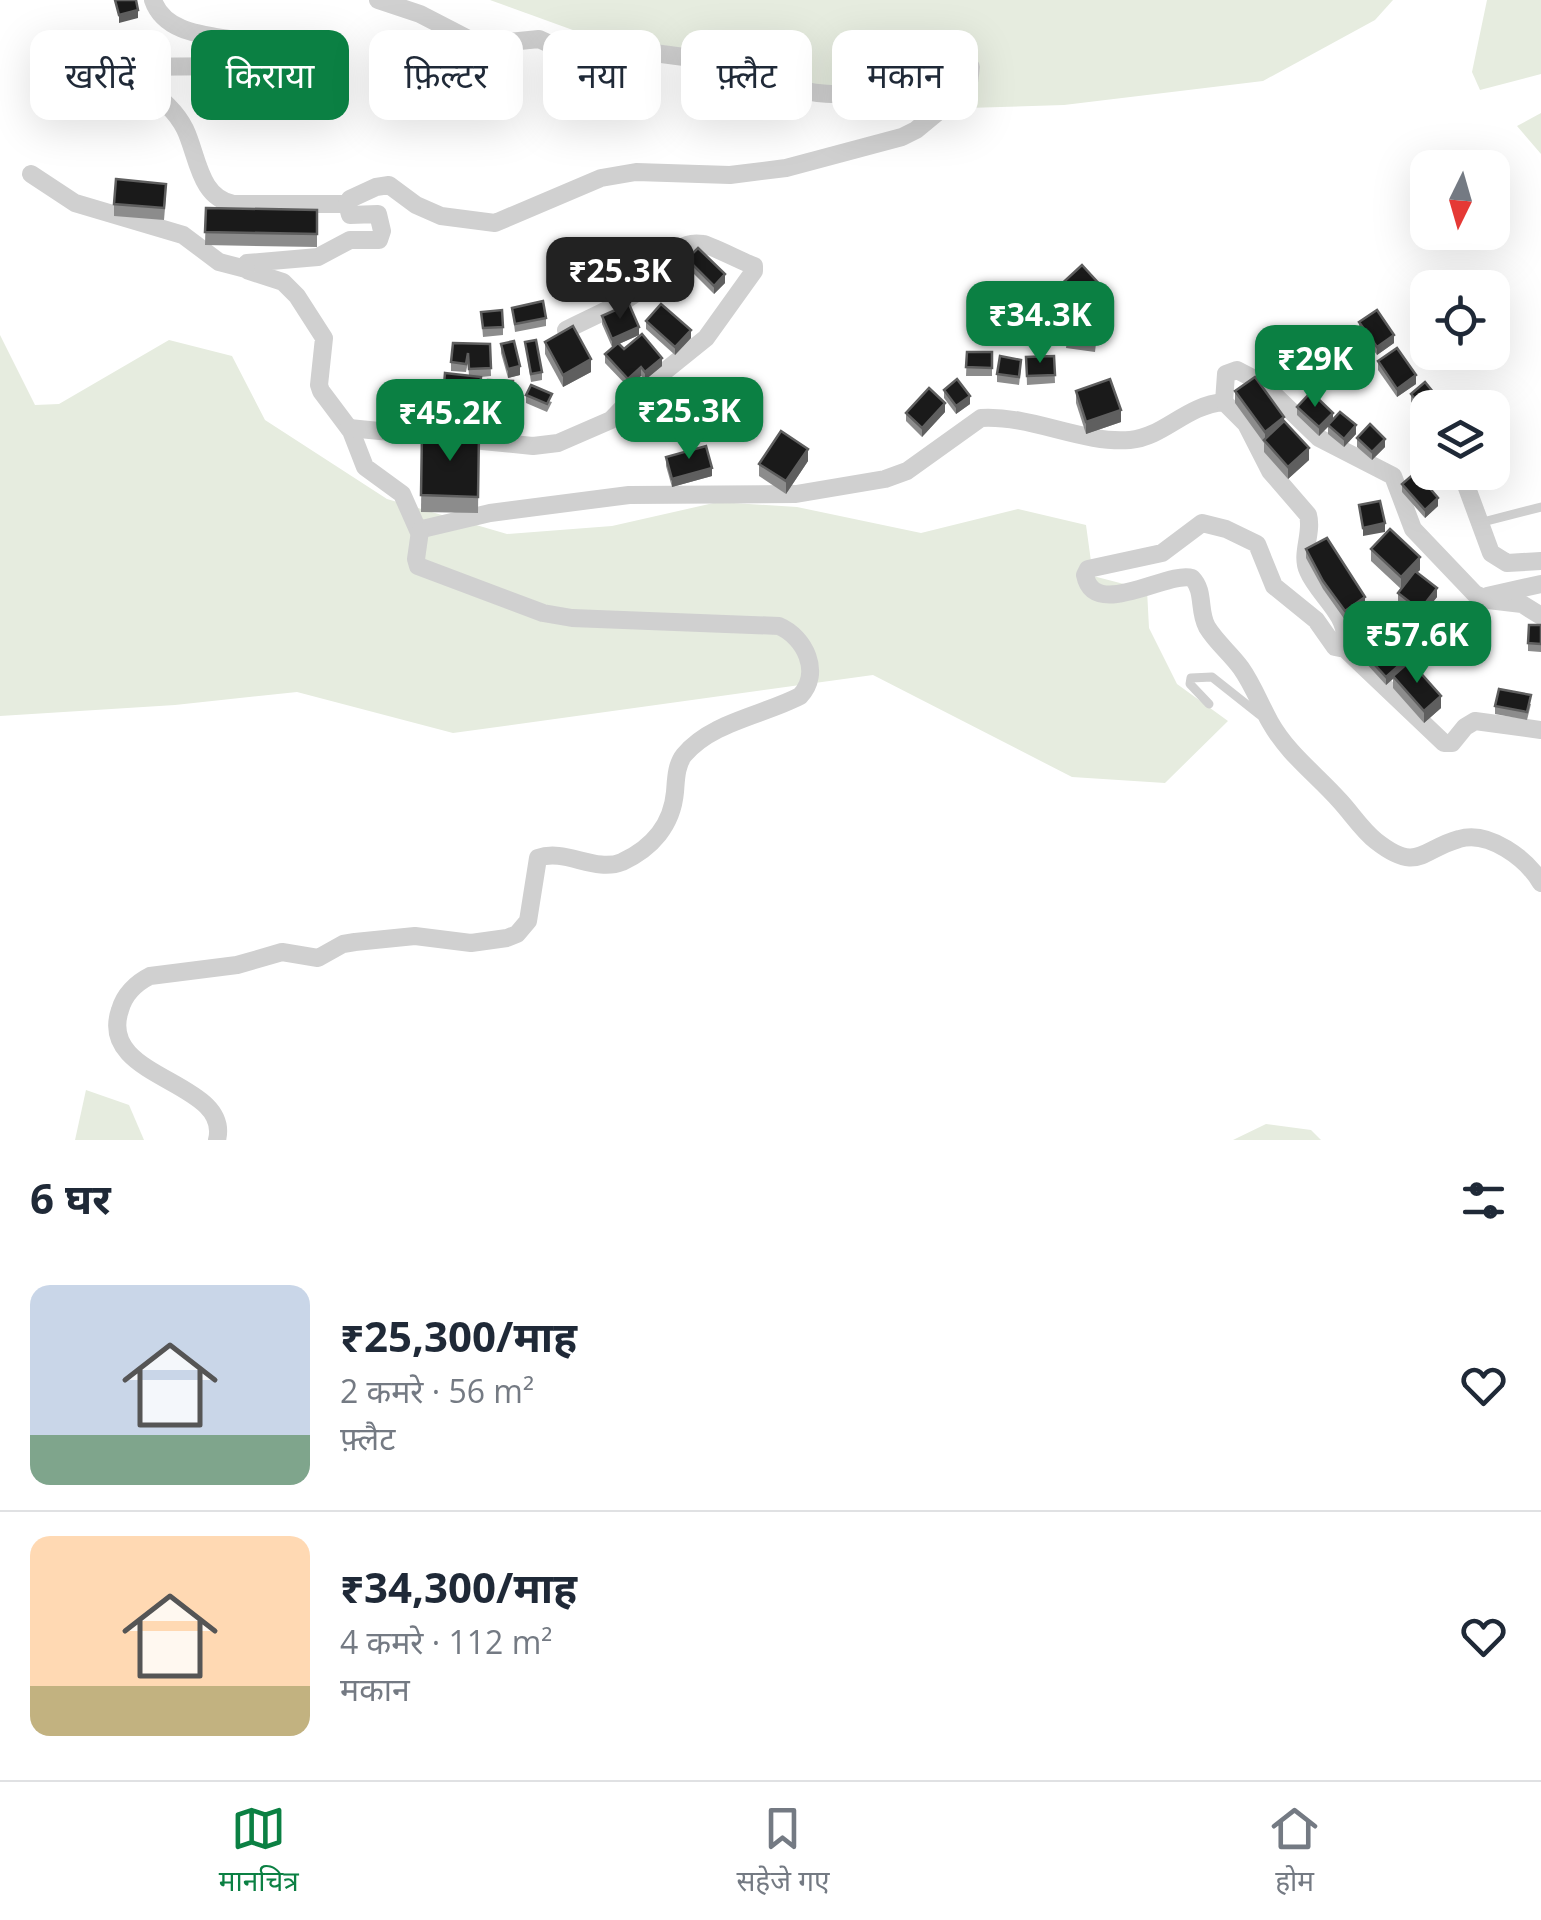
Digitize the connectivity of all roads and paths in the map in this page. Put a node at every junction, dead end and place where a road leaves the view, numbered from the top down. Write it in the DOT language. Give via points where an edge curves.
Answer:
graph roads {
  1 [pos="153,0"];
  2 [pos="378,0"];
  3 [pos="31,174"];
  4 [pos="348,204"];
  5 [pos="246,269"];
  6 [pos="566,330"];
  7 [pos="1224,402"];
  8 [pos="348,428"];
  9 [pos="1468,490"];
  10 [pos="1541,507"];
  11 [pos="1479,523"];
  12 [pos="420,531"];
  13 [pos="1541,561"];
  14 [pos="1541,584"];
  15 [pos="1482,598"];
  16 [pos="1541,616"];
  17 [pos="1342,646"];
  18 [pos="1209,704"];
  19 [pos="1270,723"];
  20 [pos="1541,730"];
  21 [pos="1541,883"];
  22 [pos="217,1140"];
  1 -- 4 [label="street" via="179,27 240,41 244,48 239,66 123,67 176,113 208,191 234,204"];
  2 -- 4 [label="street" via="480,44 539,39 589,62 639,51 760,67 784,86 818,94 854,96 959,58 972,74 962,92 912,133 816,162 730,174 619,174 495,223 441,216 388,185"];
  3 -- 5 [label="street" via="74,204 183,236 219,262"];
  4 -- 5 [label="street" via="350,215 378,214 381,238 346,241 318,257 250,262"];
  5 -- 8 [label="street" via="280,280 297,296 325,342 320,388"];
  6 -- 8 [label="street" via="649,284 684,245 705,244 754,266 706,338 611,420 558,443"];
  7 -- 12 [label="street" via="1129,440 982,418 906,471 815,492 630,496 490,513"];
  7 -- 15 [label="street" via="1226,374 1246,372 1320,438 1393,476 1413,529"];
  7 -- 17 [label="street" via="1308,515 1306,566 1343,625"];
  8 -- 12 [label="street" via="365,467 402,494"];
  9 -- 11 [label="street"];
  10 -- 11 [label="lane"];
  11 -- 13 [label="street" via="1500,561"];
  12 -- 22 [label="street" via="418,566 543,613 604,622 779,626 805,646 808,686 688,751 678,765 664,830 634,854 612,864 538,858 528,921 517,934 470,943 415,936 355,942 318,958 276,953 142,980 120,1007 124,1047 210,1108"];
  14 -- 15 [label="street"];
  15 -- 16 [label="street" via="1522,604"];
  17 -- 19 [label="street" via="1274,586 1257,544 1208,523 1162,553 1086,571 1086,583 1096,592 1136,591 1182,576 1196,580 1208,628 1242,669"];
  17 -- 20 [label="street" via="1444,743 1452,744 1475,721"];
  18 -- 19 [label="lane" via="1191,678 1212,677"];
  19 -- 21 [label="street" via="1364,830 1390,850 1424,857 1472,837 1517,856"];
}
